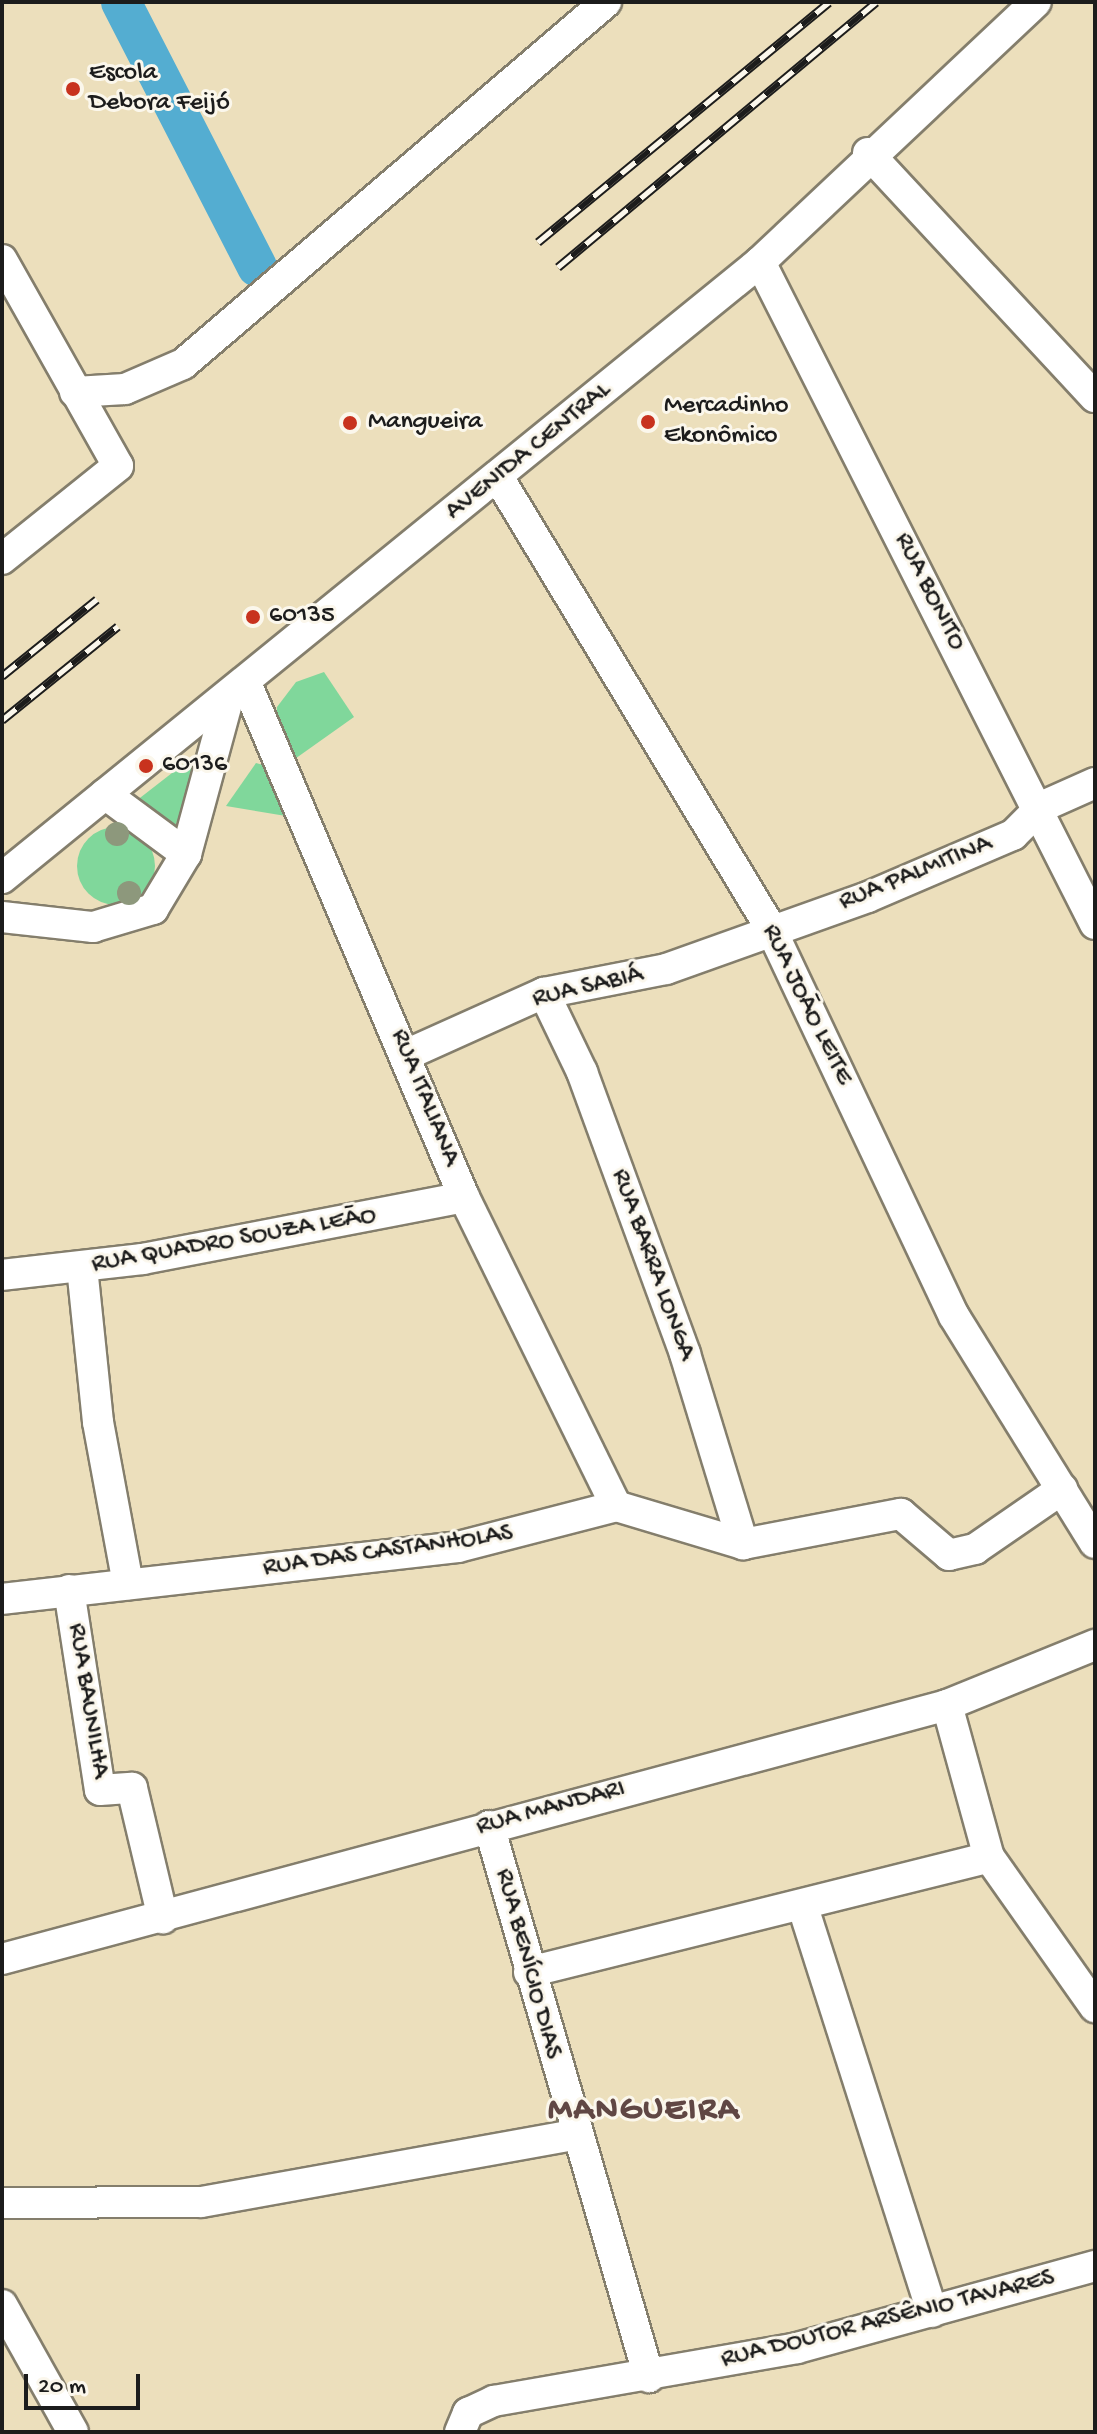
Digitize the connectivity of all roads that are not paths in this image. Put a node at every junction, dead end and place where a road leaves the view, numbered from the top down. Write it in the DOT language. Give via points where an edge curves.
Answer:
graph roads {
  1 [pos="606,2"];
  2 [pos="1036,2"];
  3 [pos="868,153"];
  4 [pos="2,260"];
  5 [pos="760,262"];
  6 [pos="75,392"];
  7 [pos="1095,397"];
  8 [pos="498,477"];
  9 [pos="2,559"];
  10 [pos="238,689"];
  11 [pos="1095,783"];
  12 [pos="105,794"];
  13 [pos="1041,807"];
  14 [pos="186,854"];
  15 [pos="2,878"];
  16 [pos="2,917"];
  17 [pos="1095,924"];
  18 [pos="770,927"];
  19 [pos="544,993"];
  20 [pos="408,1054"];
  21 [pos="464,1197"];
  22 [pos="82,1267"];
  23 [pos="2,1275"];
  24 [pos="1062,1489"];
  25 [pos="616,1506"];
  26 [pos="1095,1543"];
  27 [pos="743,1544"];
  28 [pos="128,1584"];
  29 [pos="69,1590"];
  30 [pos="2,1599"];
  31 [pos="1095,1645"];
  32 [pos="947,1705"];
  33 [pos="489,1826"];
  34 [pos="989,1857"];
  35 [pos="803,1907"];
  36 [pos="163,1918"];
  37 [pos="2,1959"];
  38 [pos="529,1972"];
  39 [pos="1095,2007"];
  40 [pos="574,2135"];
  41 [pos="2,2203"];
  42 [pos="1095,2266"];
  43 [pos="2,2305"];
  44 [pos="932,2312"];
  45 [pos="649,2377"];
  46 [pos="73,2432"];
  47 [pos="460,2432"];
  1 -- 6 [label="street" via="183,364 125,389"];
  2 -- 3 [label="street, AVENIDA CENTRAL"];
  3 -- 5 [label="street, AVENIDA CENTRAL"];
  3 -- 7 [label="street"];
  4 -- 6 [label="street"];
  5 -- 8 [label="street, AVENIDA CENTRAL"];
  5 -- 13 [label="street, RUA BONITO"];
  6 -- 9 [label="street" via="118,466"];
  8 -- 10 [label="street, AVENIDA CENTRAL"];
  8 -- 18 [label="street, RUA JOÃO LEITE"];
  10 -- 12 [label="street, AVENIDA CENTRAL"];
  10 -- 14 [label="street"];
  10 -- 20 [label="street, RUA ITALIANA"];
  11 -- 13 [label="street, RUA PALMITINA"];
  12 -- 14 [label="street"];
  12 -- 15 [label="street, AVENIDA CENTRAL"];
  13 -- 17 [label="street, RUA BONITO"];
  13 -- 18 [label="street, RUA PALMITINA" via="1013,835 975,853"];
  14 -- 16 [label="street" via="153,909 118,925"];
  18 -- 19 [label="street, RUA SABIÁ" via="666,969"];
  18 -- 24 [label="street, RUA JOÃO LEITE" via="954,1316"];
  19 -- 20 [label="street, RUA SABIÁ"];
  19 -- 27 [label="street, RUA BARRA LONGA" via="582,1072 685,1354"];
  20 -- 21 [label="street, RUA ITALIANA"];
  21 -- 22 [label="street, RUA QUADRO SOUZA LEÃO" via="343,1225"];
  21 -- 25 [label="street, RUA ITALIANA"];
  22 -- 23 [label="street, RUA QUADRO SOUZA LEÃO"];
  22 -- 28 [label="street" via="98,1422"];
  24 -- 26 [label="street, RUA JOÃO LEITE"];
  24 -- 27 [label="street" via="975,1549 949,1555 901,1514"];
  25 -- 27 [label="street"];
  25 -- 28 [label="street, RUA DAS CASTANHOLAS" via="458,1547"];
  28 -- 29 [label="street, RUA DAS CASTANHOLAS"];
  29 -- 30 [label="street, RUA DAS CASTANHOLAS"];
  29 -- 36 [label="street, RUA BAUNILHA" via="100,1790 132,1788"];
  31 -- 32 [label="street, RUA MANDARI"];
  32 -- 33 [label="street, RUA MANDARI"];
  32 -- 34 [label="street"];
  33 -- 36 [label="street, RUA MANDARI"];
  33 -- 38 [label="street, RUA BENÍCIO DIAS"];
  34 -- 35 [label="street"];
  34 -- 39 [label="street"];
  35 -- 38 [label="street"];
  35 -- 44 [label="street"];
  36 -- 37 [label="street, RUA MANDARI"];
  38 -- 40 [label="street, RUA BENÍCIO DIAS"];
  40 -- 41 [label="street" via="201,2202"];
  40 -- 45 [label="street, RUA BENÍCIO DIAS"];
  42 -- 44 [label="street, RUA DOUTOR ARSÊNIO TAVARES"];
  43 -- 46 [label="street"];
  44 -- 45 [label="street, RUA DOUTOR ARSÊNIO TAVARES"];
  45 -- 47 [label="street, RUA DOUTOR ARSÊNIO TAVARES" via="494,2401 468,2413"];
}
